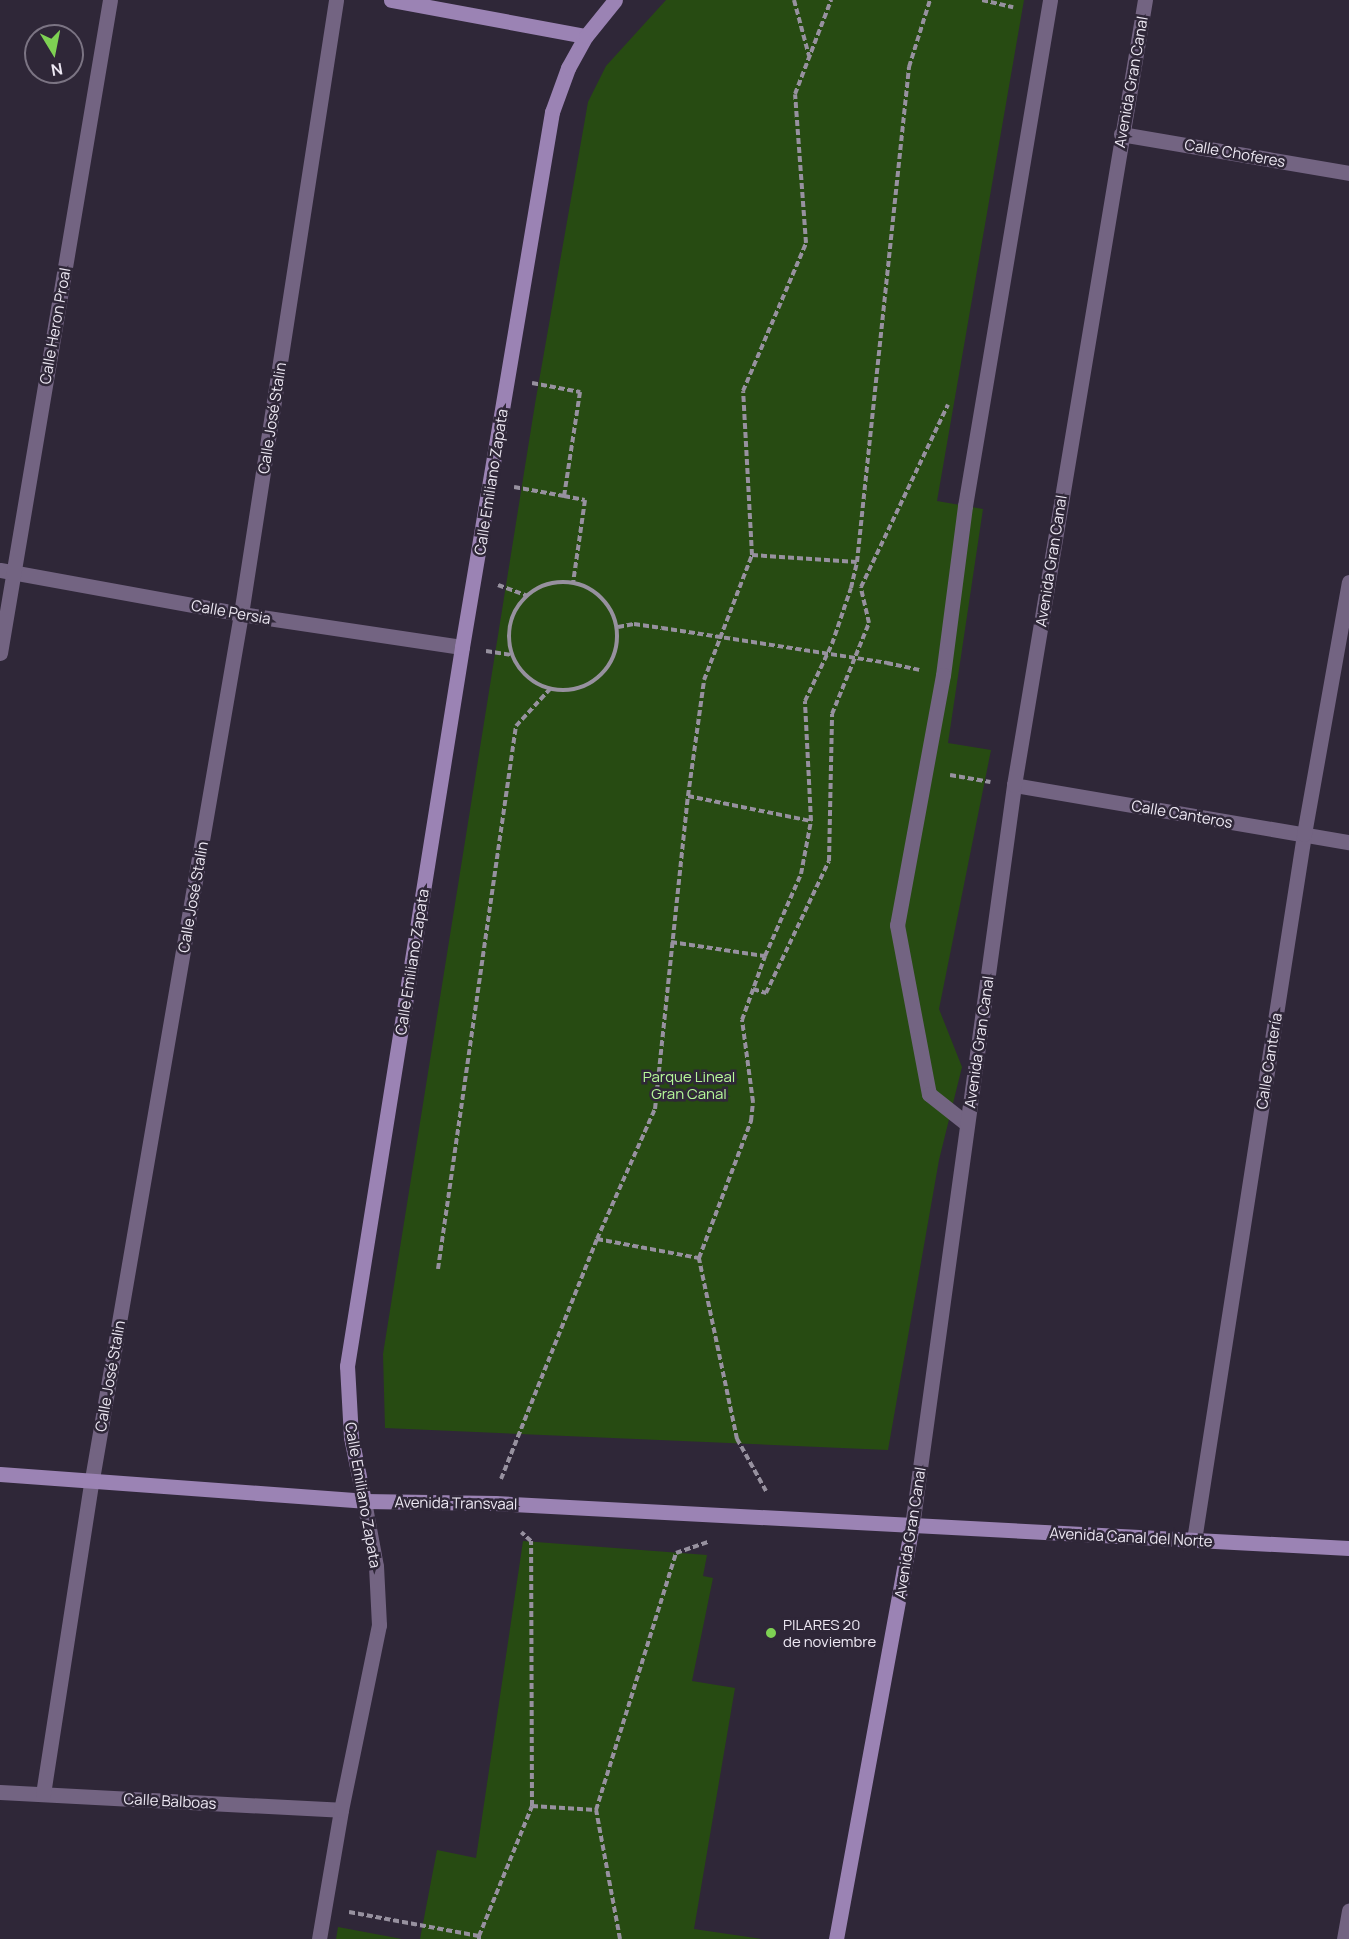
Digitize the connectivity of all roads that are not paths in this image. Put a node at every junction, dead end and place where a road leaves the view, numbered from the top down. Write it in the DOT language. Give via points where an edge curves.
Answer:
graph roads {
  1 [pos="110,0"];
  2 [pos="336,0"];
  3 [pos="391,0"];
  4 [pos="615,0"];
  5 [pos="1050,0"];
  6 [pos="1145,0"];
  7 [pos="586,36"];
  8 [pos="1121,134"];
  9 [pos="1349,173"];
  10 [pos="7,571"];
  11 [pos="1349,582"];
  12 [pos="242,614"];
  13 [pos="462,647"];
  14 [pos="0,653"];
  15 [pos="1014,785"];
  16 [pos="1304,834"];
  17 [pos="1349,842"];
  18 [pos="967,1124"];
  19 [pos="0,1474"];
  20 [pos="92,1479"];
  21 [pos="363,1501"];
  22 [pos="912,1526"];
  23 [pos="1194,1540"];
  24 [pos="1349,1548"];
  25 [pos="0,1792"];
  26 [pos="42,1794"];
  27 [pos="340,1810"];
  28 [pos="1349,1910"];
  29 [pos="319,1939"];
  30 [pos="836,1939"];
  31 [pos="1344,1939"];
  1 -- 10 [label="street, Calle Heron Proal"];
  2 -- 12 [label="street, Calle José Stalin"];
  3 -- 7 [label="street"];
  4 -- 7 [label="street, Calle Emiliano Zapata"];
  5 -- 18 [label="street, Avenida Gran Canal" via="965,506 943,675 897,925 929,1094"];
  6 -- 8 [label="street, Avenida Gran Canal"];
  7 -- 13 [label="street, Calle Emiliano Zapata" via="567,68 552,112"];
  8 -- 9 [label="street, Calle Choferes"];
  8 -- 15 [label="street, Avenida Gran Canal"];
  10 -- 12 [label="street, Calle Persia"];
  10 -- 14 [label="street, Calle Heron Proal"];
  11 -- 16 [label="street, Calle Cantería"];
  12 -- 13 [label="street, Calle Persia"];
  12 -- 20 [label="street, Calle José Stalin"];
  13 -- 21 [label="street, Calle Emiliano Zapata" via="347,1366 351,1437"];
  15 -- 16 [label="street, Calle Canteros"];
  15 -- 18 [label="street, Avenida Gran Canal"];
  16 -- 17 [label="street, Calle Canteros"];
  16 -- 23 [label="street, Calle Cantería"];
  18 -- 22 [label="street, Avenida Gran Canal"];
  19 -- 20 [label="street, Avenida Transvaal"];
  20 -- 21 [label="street, Avenida Transvaal"];
  20 -- 26 [label="street, Calle José Stalin"];
  21 -- 22 [label="street, Avenida Transvaal" via="780,1516"];
  21 -- 27 [label="street, Calle Emiliano Zapata" via="376,1566 379,1625"];
  22 -- 23 [label="street, Avenida Canal del Norte"];
  22 -- 30 [label="street, Avenida Gran Canal"];
  23 -- 24 [label="street, Avenida Canal del Norte"];
  25 -- 26 [label="street, Calle Balboas"];
  26 -- 27 [label="street, Calle Balboas"];
  27 -- 29 [label="street, Calle Emiliano Zapata"];
  28 -- 31 [label="street"];
}
